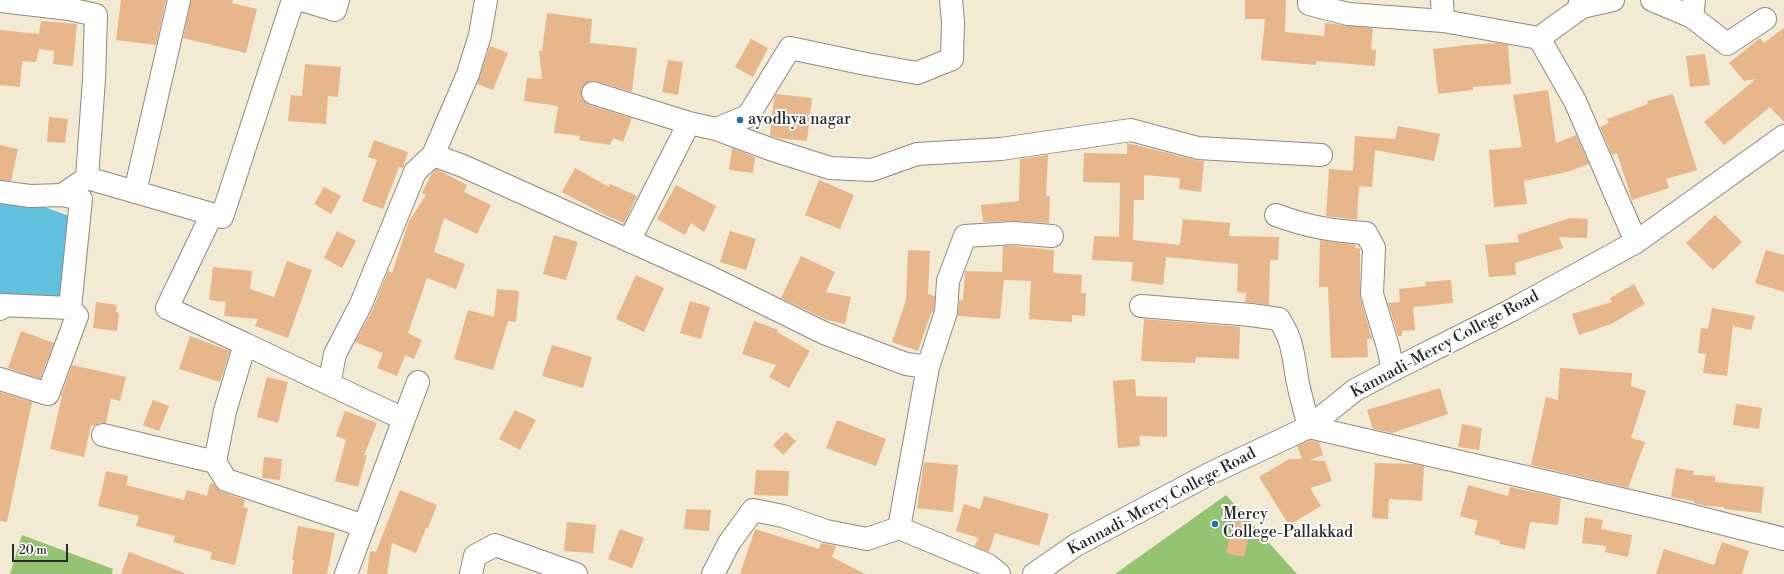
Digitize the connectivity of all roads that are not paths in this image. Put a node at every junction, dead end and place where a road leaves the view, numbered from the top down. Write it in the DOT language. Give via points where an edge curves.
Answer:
graph roads {
  1 [pos="179,0"];
  2 [pos="293,0"];
  3 [pos="302,0"];
  4 [pos="338,0"];
  5 [pos="486,0"];
  6 [pos="951,0"];
  7 [pos="1309,0"];
  8 [pos="1613,0"];
  9 [pos="1652,0"];
  10 [pos="0,1"];
  11 [pos="1581,3"];
  12 [pos="1693,9"];
  13 [pos="1442,11"];
  14 [pos="1765,19"];
  15 [pos="1539,38"];
  16 [pos="593,93"];
  17 [pos="689,123"];
  18 [pos="716,129"];
  19 [pos="1784,136"];
  20 [pos="433,155"];
  21 [pos="1321,155"];
  22 [pos="87,178"];
  23 [pos="0,192"];
  24 [pos="135,192"];
  25 [pos="62,194"];
  26 [pos="212,214"];
  27 [pos="1276,215"];
  28 [pos="1052,236"];
  29 [pos="629,241"];
  30 [pos="1636,242"];
  31 [pos="1141,306"];
  32 [pos="70,308"];
  33 [pos="0,309"];
  34 [pos="245,344"];
  35 [pos="928,367"];
  36 [pos="1393,370"];
  37 [pos="0,379"];
  38 [pos="418,382"];
  39 [pos="329,384"];
  40 [pos="404,419"];
  41 [pos="1309,427"];
  42 [pos="103,435"];
  43 [pos="216,462"];
  44 [pos="364,526"];
  45 [pos="899,528"];
  46 [pos="1784,539"];
  47 [pos="346,574"];
  48 [pos="472,574"];
  49 [pos="576,574"];
  50 [pos="713,574"];
  51 [pos="999,574"];
  52 [pos="1034,574"];
  1 -- 24 [label="street"];
  2 -- 26 [label="street" via="222,218"];
  3 -- 4 [label="street" via="335,10"];
  5 -- 20 [label="street" via="480,36 468,74"];
  6 -- 18 [label="street" via="952,59 917,73 790,48 748,116"];
  7 -- 13 [label="street" via="1309,4 1348,14"];
  8 -- 11 [label="street"];
  9 -- 12 [label="street"];
  10 -- 22 [label="street" via="96,14"];
  11 -- 15 [label="street"];
  12 -- 14 [label="street" via="1727,44"];
  13 -- 15 [label="street"];
  15 -- 30 [label="street" via="1575,101"];
  16 -- 17 [label="street"];
  17 -- 18 [label="street"];
  17 -- 29 [label="street"];
  18 -- 21 [label="street" via="830,168 872,170 917,154 1002,149 1131,130 1198,148"];
  19 -- 30 [label="street, Kannadi-Mercy College Road"];
  20 -- 29 [label="street"];
  20 -- 39 [label="street" via="415,172 361,304 335,354"];
  22 -- 24 [label="street"];
  22 -- 25 [label="street"];
  23 -- 25 [label="street" via="30,196"];
  24 -- 26 [label="street"];
  25 -- 32 [label="street" via="81,199"];
  26 -- 34 [label="street" via="167,308"];
  27 -- 36 [label="street" via="1303,225 1339,232 1366,233 1374,248 1372,294"];
  28 -- 35 [label="street" via="1014,233 965,236 948,281 946,312"];
  29 -- 35 [label="street" via="710,277 824,333 906,364"];
  30 -- 36 [label="street, Kannadi-Mercy College Road" via="1510,311"];
  31 -- 41 [label="street" via="1251,315 1279,320 1293,349 1297,380"];
  32 -- 33 [label="street" via="1,305"];
  32 -- 37 [label="street" via="77,316 48,394"];
  34 -- 39 [label="street"];
  34 -- 43 [label="street" via="225,411"];
  35 -- 45 [label="street"];
  36 -- 41 [label="street, Kannadi-Mercy College Road" via="1355,390"];
  38 -- 40 [label="street"];
  39 -- 40 [label="street"];
  40 -- 44 [label="street"];
  41 -- 46 [label="street"];
  41 -- 52 [label="street, Kannadi-Mercy College Road" via="1210,473 1076,546"];
  42 -- 43 [label="street"];
  43 -- 44 [label="street" via="226,480"];
  44 -- 47 [label="street"];
  45 -- 50 [label="street" via="867,539 826,531 783,516 753,510 729,543"];
  45 -- 51 [label="street" via="988,565"];
  48 -- 49 [label="street" via="475,556 495,545"];
}
